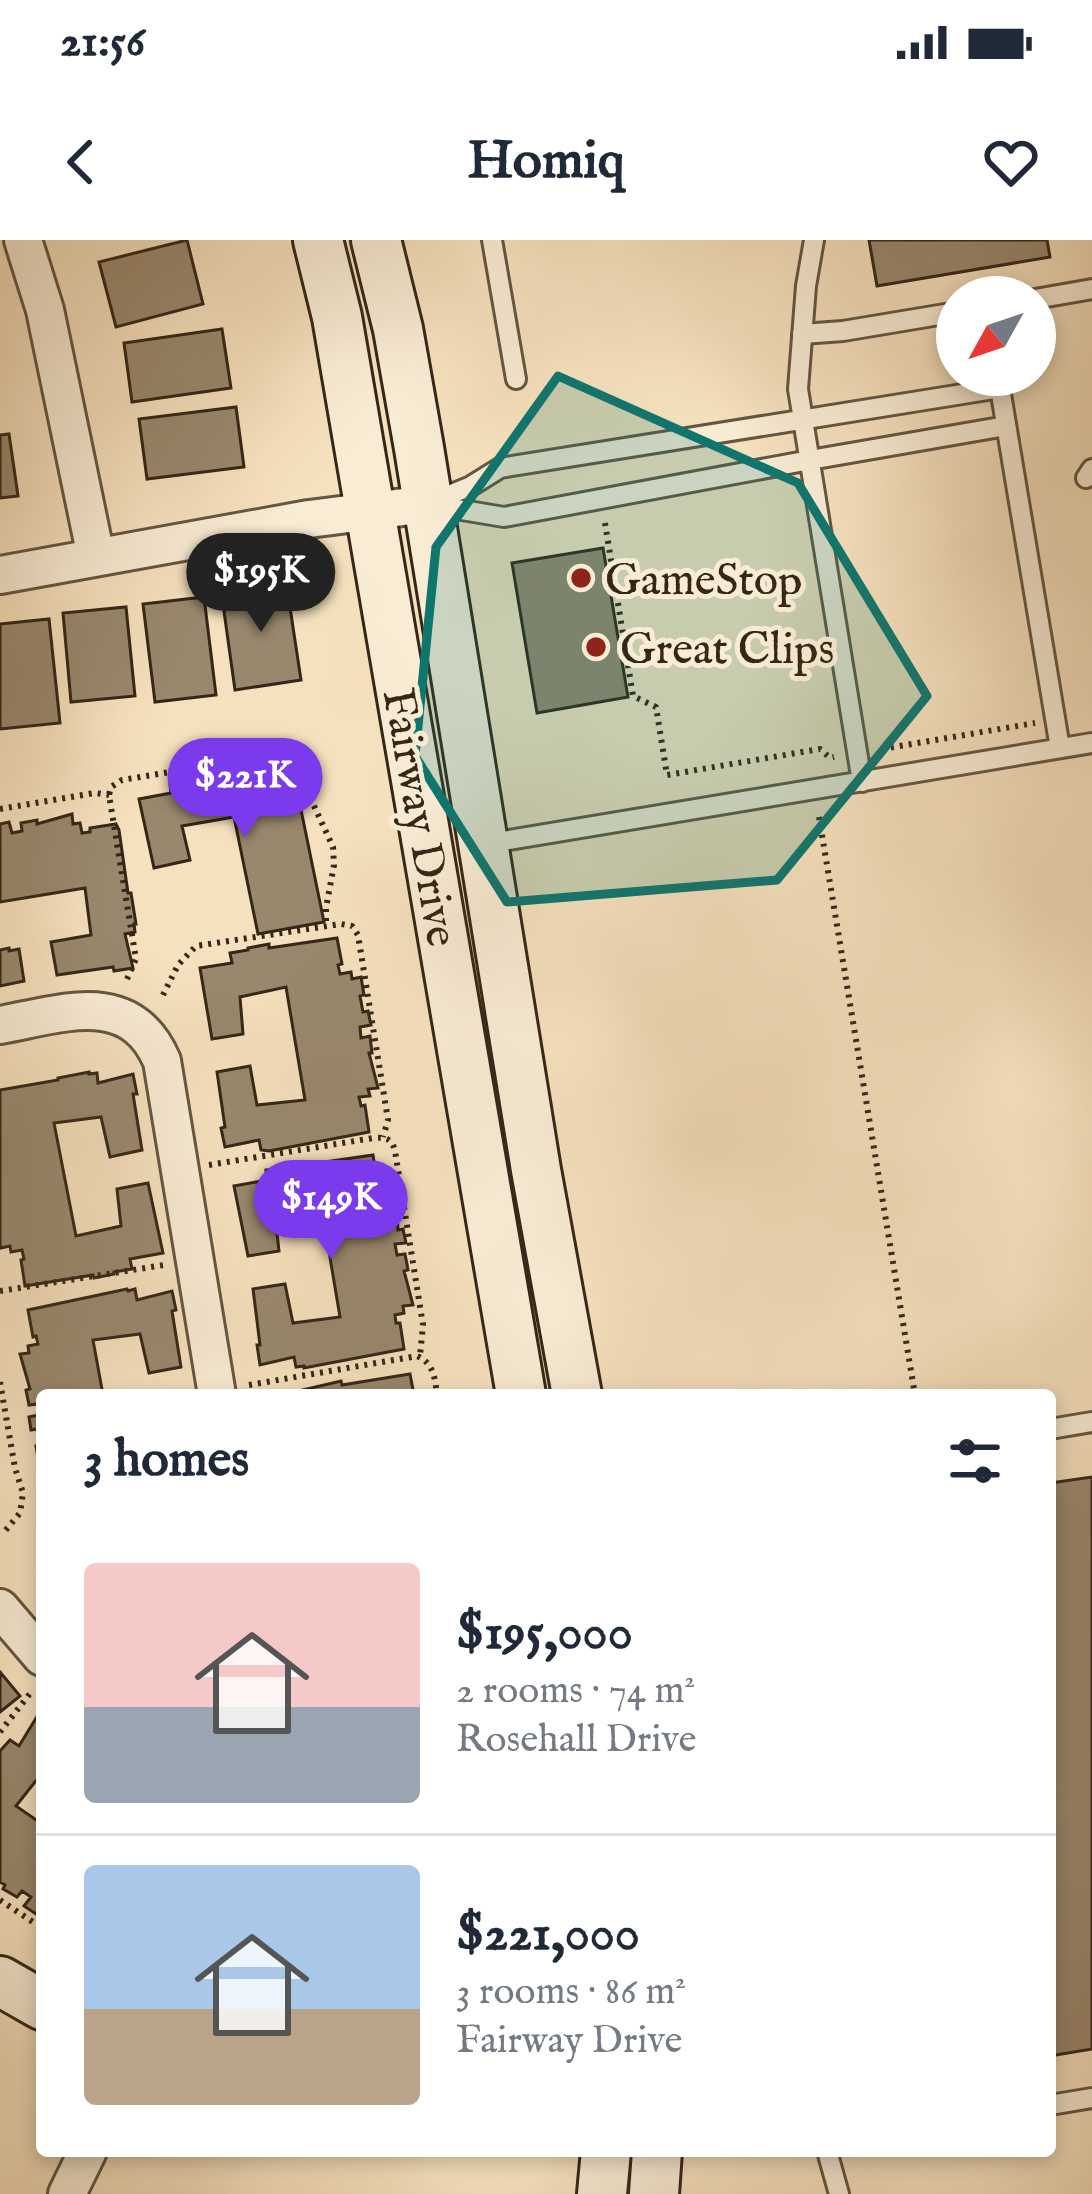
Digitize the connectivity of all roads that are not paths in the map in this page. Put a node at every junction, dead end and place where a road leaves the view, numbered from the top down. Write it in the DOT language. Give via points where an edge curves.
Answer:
graph roads {
  1 [pos="23,240"];
  2 [pos="318,240"];
  3 [pos="376,240"];
  4 [pos="492,240"];
  5 [pos="814,240"];
  6 [pos="1092,290"];
  7 [pos="1056,296"];
  8 [pos="936,316"];
  9 [pos="802,334"];
  10 [pos="516,379"];
  11 [pos="802,419"];
  12 [pos="1006,427"];
  13 [pos="810,460"];
  14 [pos="428,504"];
  15 [pos="370,510"];
  16 [pos="96,557"];
  17 [pos="0,575"];
  18 [pos="1092,743"];
  19 [pos="1060,748"];
  20 [pos="862,782"];
  21 [pos="485,844"];
  22 [pos="0,1025"];
  23 [pos="465,1065"];
  24 [pos="232,1389"];
  25 [pos="520,1389"];
  26 [pos="550,1389"];
  27 [pos="576,1389"];
  28 [pos="1092,1422"];
  29 [pos="1056,1428"];
  30 [pos="0,1608"];
  31 [pos="36,1672"];
  32 [pos="0,1981"];
  33 [pos="36,2002"];
  34 [pos="1092,2098"];
  35 [pos="1056,2104"];
  36 [pos="85,2157"];
  37 [pos="605,2157"];
  38 [pos="657,2157"];
  39 [pos="829,2157"];
  40 [pos="67,2194"];
  41 [pos="602,2194"];
  42 [pos="655,2194"];
  43 [pos="839,2194"];
  1 -- 16 [label="street"];
  2 -- 15 [label="main road, Fairway Drive"];
  3 -- 14 [label="main road, Fairway Drive"];
  4 -- 10 [label="lane"];
  5 -- 9 [label="lane"];
  6 -- 7 [label="lane"];
  8 -- 9 [label="lane"];
  9 -- 11 [label="lane"];
  11 -- 12 [label="lane" via="1000,388"];
  11 -- 13 [label="lane"];
  11 -- 14 [label="lane" via="500,468"];
  12 -- 13 [label="lane"];
  12 -- 19 [label="lane"];
  13 -- 14 [label="lane" via="504,517"];
  13 -- 20 [label="lane"];
  14 -- 15 [label="street"];
  14 -- 21 [label="main road, Fairway Drive"];
  15 -- 16 [label="street"];
  15 -- 23 [label="main road, Fairway Drive"];
  16 -- 17 [label="street"];
  18 -- 19 [label="lane"];
  19 -- 20 [label="lane"];
  20 -- 21 [label="lane"];
  21 -- 27 [label="main road, Fairway Drive"];
  22 -- 24 [label="street" via="109,1011 154,1044"];
  23 -- 25 [label="main road, Fairway Drive"];
  23 -- 26 [label="main road" via="512,1185"];
  28 -- 29 [label="lane"];
  30 -- 31 [label="street"];
  32 -- 33 [label="main road"];
  34 -- 35 [label="lane"];
  36 -- 40 [label="street"];
  37 -- 41 [label="main road"];
  38 -- 42 [label="main road"];
  39 -- 43 [label="lane"];
}
